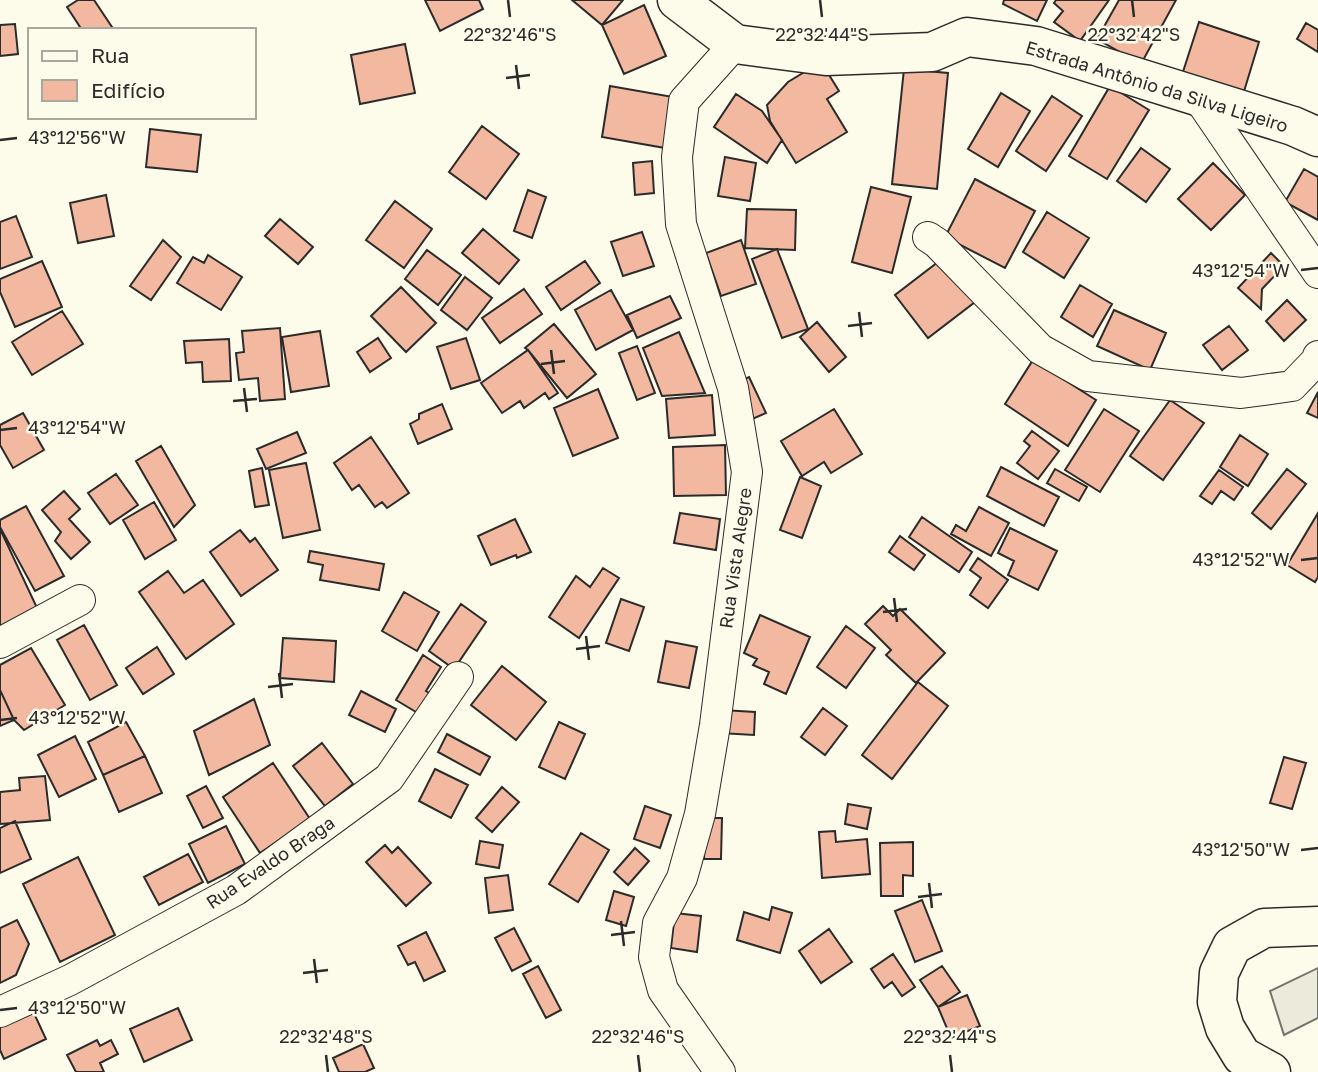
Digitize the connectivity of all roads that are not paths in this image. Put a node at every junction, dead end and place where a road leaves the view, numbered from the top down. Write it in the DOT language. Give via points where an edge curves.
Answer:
graph roads {
  1 [pos="677,0"];
  2 [pos="735,44"];
  3 [pos="1197,96"];
  4 [pos="1318,137"];
  5 [pos="928,237"];
  6 [pos="1318,273"];
  7 [pos="1318,356"];
  8 [pos="80,600"];
  9 [pos="0,643"];
  10 [pos="458,677"];
  11 [pos="1318,926"];
  12 [pos="0,1012"];
  13 [pos="720,1072"];
  14 [pos="1271,1072"];
  1 -- 2 [label="street, Estrada Antônio da Silva Ligeiro"];
  2 -- 3 [label="street, Estrada Antônio da Silva Ligeiro" via="826,56 932,52 967,37 1036,46"];
  2 -- 13 [label="street, Rua Vista Alegre" via="684,101 677,157 681,224 733,388 747,471 700,814 682,878 658,923 654,957 663,990"];
  3 -- 4 [label="street, Estrada Antônio da Silva Ligeiro"];
  3 -- 6 [label="street"];
  5 -- 7 [label="street" via="1040,349 1088,376 1241,393 1292,386"];
  8 -- 9 [label="street"];
  10 -- 12 [label="street, Rua Evaldo Braga" via="389,778 236,890 70,980"];
  11 -- 14 [label="street" via="1264,928 1232,946 1219,973 1217,1002 1226,1028 1242,1056"];
}
